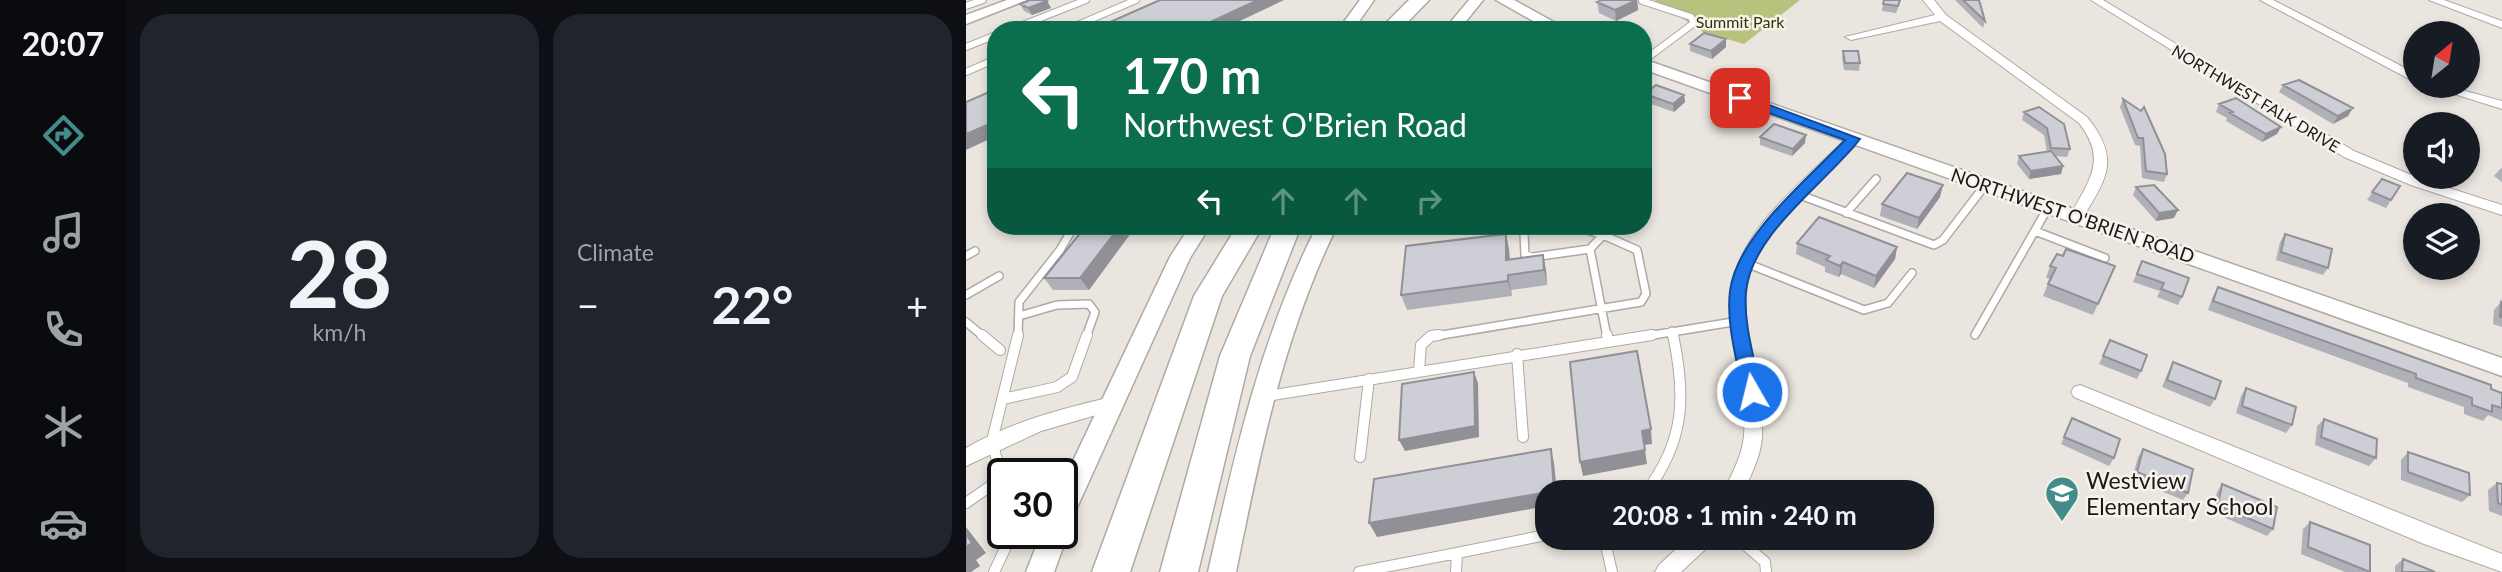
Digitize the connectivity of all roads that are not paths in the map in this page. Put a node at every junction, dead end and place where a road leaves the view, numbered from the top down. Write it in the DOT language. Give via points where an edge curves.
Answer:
graph roads {
  1 [pos="983,0"];
  2 [pos="1020,0"];
  3 [pos="1086,0"];
  4 [pos="1136,0"];
  5 [pos="1367,0"];
  6 [pos="1420,0"];
  7 [pos="1442,0"];
  8 [pos="1476,0"];
  9 [pos="1503,0"];
  10 [pos="1928,0"];
  11 [pos="2096,0"];
  12 [pos="2265,0"];
  13 [pos="2434,0"];
  14 [pos="1642,1"];
  15 [pos="966,16"];
  16 [pos="1942,18"];
  17 [pos="1033,21"];
  18 [pos="1087,21"];
  19 [pos="1352,21"];
  20 [pos="1398,21"];
  21 [pos="1423,21"];
  22 [pos="1458,21"];
  23 [pos="1543,21"];
  24 [pos="2502,25"];
  25 [pos="1850,37"];
  26 [pos="987,39"];
  27 [pos="966,47"];
  28 [pos="1652,55"];
  29 [pos="987,63"];
  30 [pos="1652,65"];
  31 [pos="966,72"];
  32 [pos="2403,72"];
  33 [pos="2475,98"];
  34 [pos="2502,106"];
  35 [pos="1854,139"];
  36 [pos="1877,179"];
  37 [pos="1986,184"];
  38 [pos="1800,195"];
  39 [pos="2049,206"];
  40 [pos="2502,210"];
  41 [pos="1846,213"];
  42 [pos="2077,216"];
  43 [pos="2035,231"];
  44 [pos="1069,235"];
  45 [pos="1194,235"];
  46 [pos="1245,235"];
  47 [pos="1284,235"];
  48 [pos="1322,235"];
  49 [pos="1524,235"];
  50 [pos="1603,235"];
  51 [pos="1590,249"];
  52 [pos="975,251"];
  53 [pos="966,256"];
  54 [pos="2105,258"];
  55 [pos="1746,263"];
  56 [pos="1912,273"];
  57 [pos="999,276"];
  58 [pos="966,295"];
  59 [pos="1601,310"];
  60 [pos="1019,316"];
  61 [pos="1739,321"];
  62 [pos="966,322"];
  63 [pos="1672,331"];
  64 [pos="1975,335"];
  65 [pos="1608,341"];
  66 [pos="1000,350"];
  67 [pos="1517,354"];
  68 [pos="2502,367"];
  69 [pos="1419,370"];
  70 [pos="1369,379"];
  71 [pos="2080,392"];
  72 [pos="1261,397"];
  73 [pos="1003,399"];
  74 [pos="1111,404"];
  75 [pos="1523,437"];
  76 [pos="992,441"];
  77 [pos="1360,457"];
  78 [pos="966,458"];
  79 [pos="996,458"];
  80 [pos="1078,477"];
  81 [pos="1654,480"];
  82 [pos="1737,480"];
  83 [pos="987,490"];
  84 [pos="966,503"];
  85 [pos="1535,538"];
  86 [pos="1005,549"];
  87 [pos="1048,549"];
  88 [pos="1607,550"];
  89 [pos="1690,550"];
  90 [pos="1751,550"];
  91 [pos="1457,553"];
  92 [pos="2502,564"];
  93 [pos="995,572"];
  94 [pos="1040,572"];
  95 [pos="1111,572"];
  96 [pos="1179,572"];
  97 [pos="1222,572"];
  98 [pos="1359,572"];
  99 [pos="1457,572"];
  100 [pos="1612,572"];
  101 [pos="1666,572"];
  102 [pos="1766,572"];
  1 -- 15 [label="lane"];
  2 -- 15 [label="street"];
  3 -- 17 [label="lane"];
  4 -- 18 [label="lane"];
  5 -- 19 [label="street"];
  6 -- 20 [label="highway"];
  7 -- 21 [label="highway"];
  8 -- 22 [label="street"];
  9 -- 23 [label="street"];
  10 -- 16 [label="street"];
  11 -- 40 [label="street, NORTHWEST FALK DRIVE" via="2349,154"];
  12 -- 32 [label="street"];
  13 -- 24 [label="street"];
  14 -- 28 [label="lane" via="1691,17 1694,23"];
  16 -- 25 [label="street"];
  16 -- 42 [label="street" via="2095,133 2103,164"];
  26 -- 27 [label="lane"];
  29 -- 31 [label="lane"];
  30 -- 35 [label="street, NORTHWEST O'BRIEN ROAD"];
  33 -- 34 [label="street"];
  35 -- 37 [label="street, NORTHWEST O'BRIEN ROAD"];
  35 -- 38 [label="street"];
  36 -- 41 [label="lane"];
  37 -- 39 [label="street, NORTHWEST O'BRIEN ROAD"];
  37 -- 41 [label="lane" via="1943,240 1934,244"];
  38 -- 41 [label="lane"];
  38 -- 55 [label="street" via="1752,249"];
  39 -- 42 [label="street, NORTHWEST O'BRIEN ROAD"];
  39 -- 43 [label="lane"];
  42 -- 68 [label="street, NORTHWEST O'BRIEN ROAD"];
  43 -- 54 [label="lane"];
  43 -- 64 [label="lane"];
  44 -- 60 [label="lane" via="1019,302"];
  45 -- 74 [label="street"];
  46 -- 95 [label="highway" via="1208,296"];
  47 -- 96 [label="highway" via="1235,356"];
  48 -- 72 [label="street" via="1278,335"];
  49 -- 51 [label="lane" via="1525,255 1533,257"];
  50 -- 51 [label="lane"];
  50 -- 59 [label="lane" via="1636,249 1646,294 1639,303"];
  51 -- 59 [label="lane"];
  52 -- 53 [label="lane"];
  55 -- 56 [label="lane" via="1864,310 1890,304"];
  55 -- 61 [label="street" via="1738,291"];
  57 -- 58 [label="lane"];
  59 -- 65 [label="lane"];
  59 -- 69 [label="lane" via="1431,336 1421,345"];
  60 -- 73 [label="lane" via="1018,340"];
  60 -- 73 [label="lane" via="1068,305 1088,304 1095,312 1072,377 1057,387"];
  61 -- 63 [label="lane"];
  61 -- 82 [label="street" via="1752,392 1753,440"];
  62 -- 66 [label="lane"];
  63 -- 65 [label="lane"];
  63 -- 81 [label="lane" via="1684,382 1683,411 1669,459"];
  65 -- 67 [label="lane"];
  67 -- 69 [label="lane"];
  67 -- 75 [label="lane"];
  69 -- 70 [label="lane"];
  70 -- 72 [label="lane"];
  70 -- 77 [label="lane"];
  71 -- 92 [label="street"];
  72 -- 97 [label="street"];
  73 -- 76 [label="lane"];
  74 -- 76 [label="street" via="1039,421"];
  74 -- 80 [label="street"];
  76 -- 78 [label="street"];
  76 -- 79 [label="lane"];
  83 -- 84 [label="lane"];
  85 -- 91 [label="lane"];
  86 -- 93 [label="lane"];
  87 -- 94 [label="street"];
  88 -- 100 [label="lane"];
  89 -- 101 [label="street"];
  90 -- 102 [label="lane" via="1765,562"];
  91 -- 98 [label="lane"];
  91 -- 99 [label="lane"];
}
